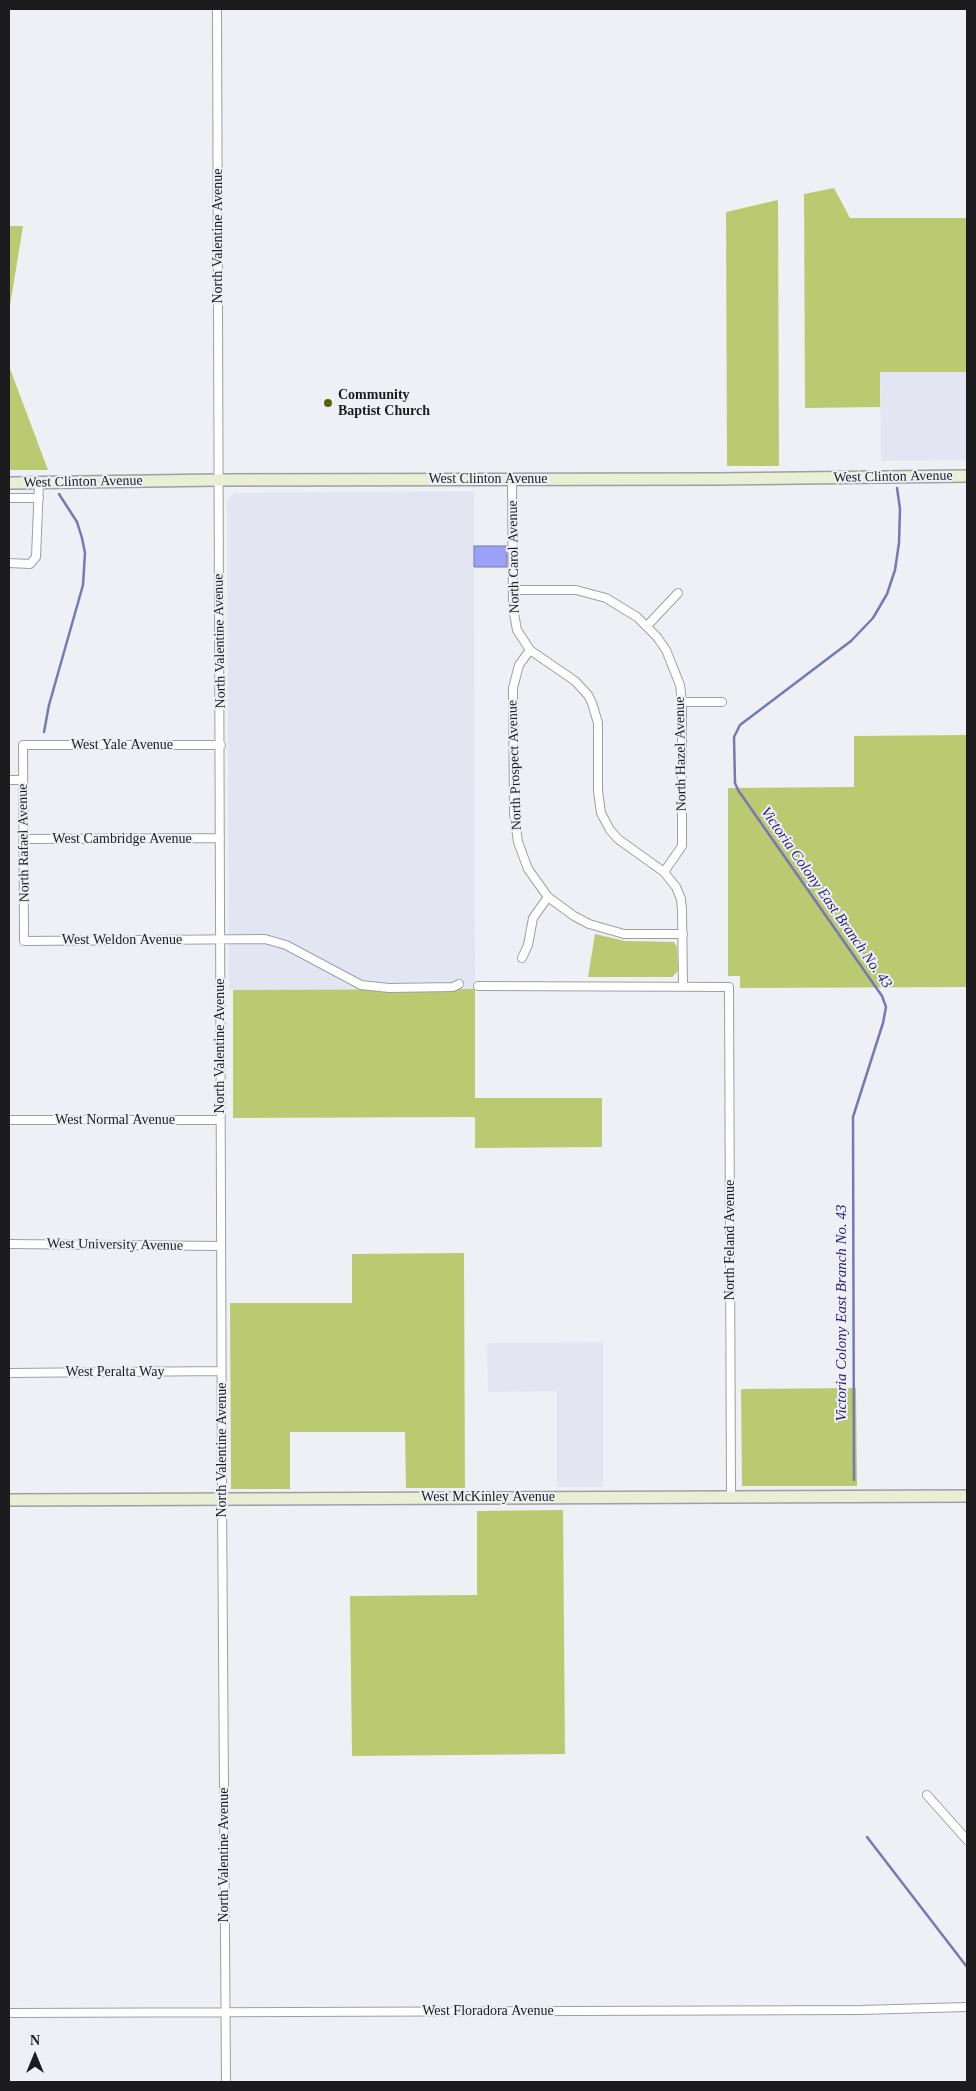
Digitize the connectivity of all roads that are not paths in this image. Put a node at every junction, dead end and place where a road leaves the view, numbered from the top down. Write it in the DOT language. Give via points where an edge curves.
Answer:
graph roads {
  1 [pos="217,9"];
  2 [pos="967,476"];
  3 [pos="512,479"];
  4 [pos="218,480"];
  5 [pos="9,483"];
  6 [pos="39,483"];
  7 [pos="9,498"];
  8 [pos="39,498"];
  9 [pos="9,563"];
  10 [pos="513,590"];
  11 [pos="678,593"];
  12 [pos="647,626"];
  13 [pos="530,650"];
  14 [pos="682,702"];
  15 [pos="722,702"];
  16 [pos="24,745"];
  17 [pos="221,746"];
  18 [pos="9,780"];
  19 [pos="23,780"];
  20 [pos="220,838"];
  21 [pos="25,839"];
  22 [pos="664,872"];
  23 [pos="548,897"];
  24 [pos="683,934"];
  25 [pos="220,940"];
  26 [pos="24,941"];
  27 [pos="522,958"];
  28 [pos="459,984"];
  29 [pos="683,985"];
  30 [pos="478,986"];
  31 [pos="9,1120"];
  32 [pos="220,1120"];
  33 [pos="9,1244"];
  34 [pos="221,1246"];
  35 [pos="222,1371"];
  36 [pos="9,1373"];
  37 [pos="731,1495"];
  38 [pos="967,1496"];
  39 [pos="9,1500"];
  40 [pos="222,1500"];
  41 [pos="927,1795"];
  42 [pos="967,1840"];
  43 [pos="967,2007"];
  44 [pos="225,2011"];
  45 [pos="9,2013"];
  46 [pos="226,2082"];
  1 -- 4 [label="street, North Valentine Avenue"];
  2 -- 3 [label="main road, West Clinton Avenue"];
  3 -- 4 [label="main road, West Clinton Avenue"];
  3 -- 10 [label="street, North Carol Avenue"];
  4 -- 6 [label="main road, West Clinton Avenue"];
  4 -- 17 [label="street, North Valentine Avenue"];
  5 -- 6 [label="main road, West Clinton Avenue"];
  6 -- 8 [label="street"];
  7 -- 8 [label="street"];
  8 -- 9 [label="street" via="36,557 30,564"];
  10 -- 12 [label="street, North Hazel Avenue" via="561,589 591,593 617,603"];
  10 -- 13 [label="street, North Carol Avenue" via="514,619"];
  11 -- 12 [label="street"];
  12 -- 14 [label="street, North Hazel Avenue" via="666,650 674,667"];
  13 -- 22 [label="street, North Carol Avenue" via="575,681 588,695 598,723 598,791 605,822 618,840"];
  13 -- 23 [label="street, North Prospect Avenue" via="514,677 514,813 522,856"];
  14 -- 15 [label="street"];
  14 -- 22 [label="street, North Hazel Avenue" via="682,846"];
  16 -- 17 [label="street, West Yale Avenue"];
  16 -- 19 [label="street, North Rafael Avenue"];
  17 -- 20 [label="street, North Valentine Avenue"];
  18 -- 19 [label="street"];
  19 -- 21 [label="street, North Rafael Avenue"];
  20 -- 21 [label="street, West Cambridge Avenue"];
  20 -- 25 [label="street, North Valentine Avenue"];
  21 -- 26 [label="street, North Rafael Avenue"];
  22 -- 24 [label="street, North Carol Avenue" via="681,899"];
  23 -- 24 [label="street" via="574,916 610,931"];
  23 -- 27 [label="street" via="533,918"];
  24 -- 29 [label="street, North Carol Avenue"];
  25 -- 26 [label="street, West Weldon Avenue"];
  25 -- 28 [label="street, West Weldon Avenue" via="265,939 286,945 361,985 389,988 453,987"];
  25 -- 32 [label="street, North Valentine Avenue"];
  29 -- 30 [label="street"];
  29 -- 37 [label="street, North Feland Avenue" via="728,986"];
  31 -- 32 [label="street, West Normal Avenue"];
  32 -- 34 [label="street, North Valentine Avenue"];
  33 -- 34 [label="street, West University Avenue"];
  34 -- 35 [label="street, North Valentine Avenue"];
  35 -- 36 [label="street, West Peralta Way"];
  35 -- 40 [label="street, North Valentine Avenue"];
  37 -- 38 [label="main road, West McKinley Avenue"];
  37 -- 40 [label="main road, West McKinley Avenue"];
  39 -- 40 [label="main road, West McKinley Avenue"];
  40 -- 44 [label="street, North Valentine Avenue"];
  41 -- 42 [label="street"];
  43 -- 44 [label="street, West Floradora Avenue"];
  44 -- 45 [label="street, West Floradora Avenue"];
  44 -- 46 [label="street, North Valentine Avenue"];
}
